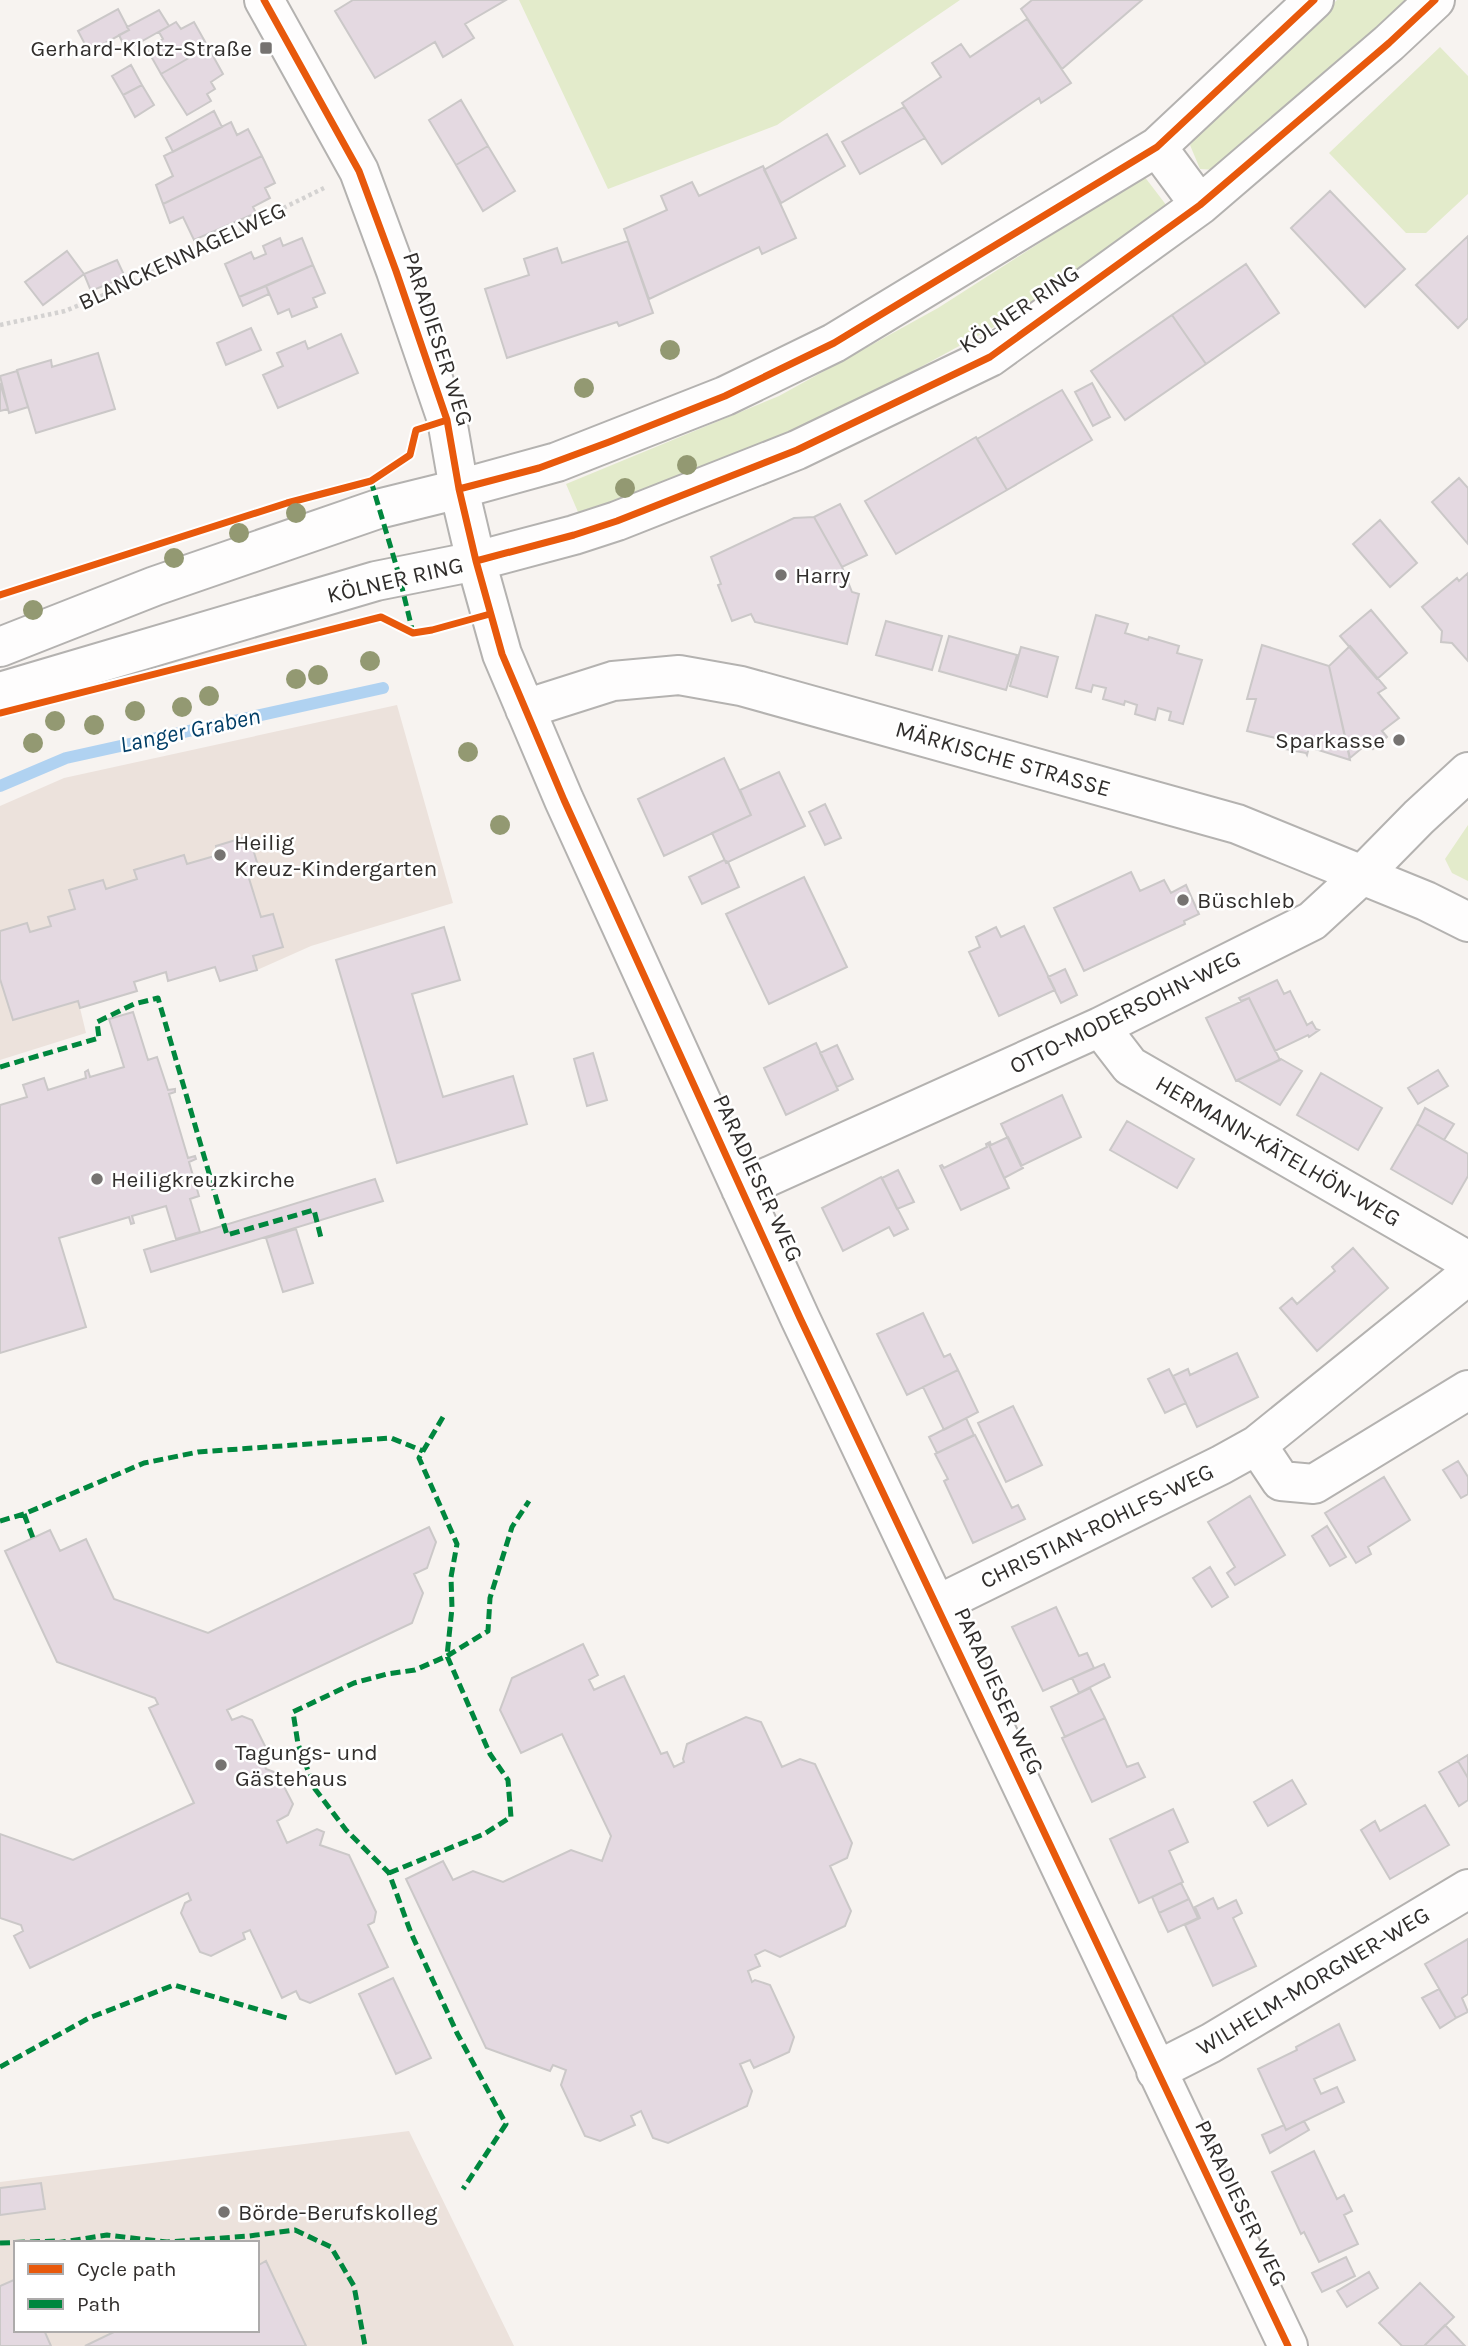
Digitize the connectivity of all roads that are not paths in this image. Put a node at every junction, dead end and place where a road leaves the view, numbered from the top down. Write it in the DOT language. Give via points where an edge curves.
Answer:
graph roads {
  1 [pos="264,0"];
  2 [pos="1314,0"];
  3 [pos="1435,0"];
  4 [pos="1157,147"];
  5 [pos="1200,205"];
  6 [pos="459,489"];
  7 [pos="476,561"];
  8 [pos="0,647"];
  9 [pos="0,692"];
  10 [pos="525,709"];
  11 [pos="1468,772"];
  12 [pos="1363,874"];
  13 [pos="1468,922"];
  14 [pos="1100,1027"];
  15 [pos="741,1189"];
  16 [pos="1468,1261"];
  17 [pos="1468,1275"];
  18 [pos="1468,1390"];
  19 [pos="1257,1446"];
  20 [pos="937,1605"];
  21 [pos="1468,1889"];
  22 [pos="1156,2071"];
  23 [pos="1288,2346"];
  1 -- 6 [label="street, PARADIESER WEG" via="359,171 443,409"];
  2 -- 4 [label="street"];
  3 -- 5 [label="street, KÖLNER RING"];
  4 -- 5 [label="street"];
  4 -- 6 [label="street" via="834,344 725,396 609,442 539,468"];
  5 -- 7 [label="street, KÖLNER RING" via="990,357 797,450 574,535"];
  6 -- 7 [label="street, PARADIESER WEG"];
  6 -- 8 [label="street" via="378,509 155,586"];
  7 -- 9 [label="street, KÖLNER RING" via="387,578"];
  7 -- 10 [label="street, PARADIESER WEG" via="502,654"];
  10 -- 12 [label="street, MÄRKISCHE STRASSE" via="613,681 679,675 741,685 1237,824"];
  10 -- 15 [label="street, PARADIESER WEG"];
  11 -- 12 [label="street, OTTO-MODERSOHN-WEG"];
  12 -- 13 [label="street, MÄRKISCHE STRASSE"];
  12 -- 14 [label="street, OTTO-MODERSOHN-WEG" via="1312,920"];
  14 -- 15 [label="street, OTTO-MODERSOHN-WEG"];
  14 -- 16 [label="street, HERMANN-KÄTELHÖN-WEG" via="1130,1066"];
  15 -- 20 [label="street, PARADIESER WEG"];
  17 -- 19 [label="street, CHRISTIAN-ROHLFS-WEG"];
  18 -- 19 [label="street" via="1314,1484 1282,1481"];
  19 -- 20 [label="street, CHRISTIAN-ROHLFS-WEG"];
  20 -- 22 [label="street, PARADIESER WEG"];
  21 -- 22 [label="street, WILHELM-MORGNER-WEG" via="1211,2043"];
  22 -- 23 [label="street, PARADIESER WEG"];
}
